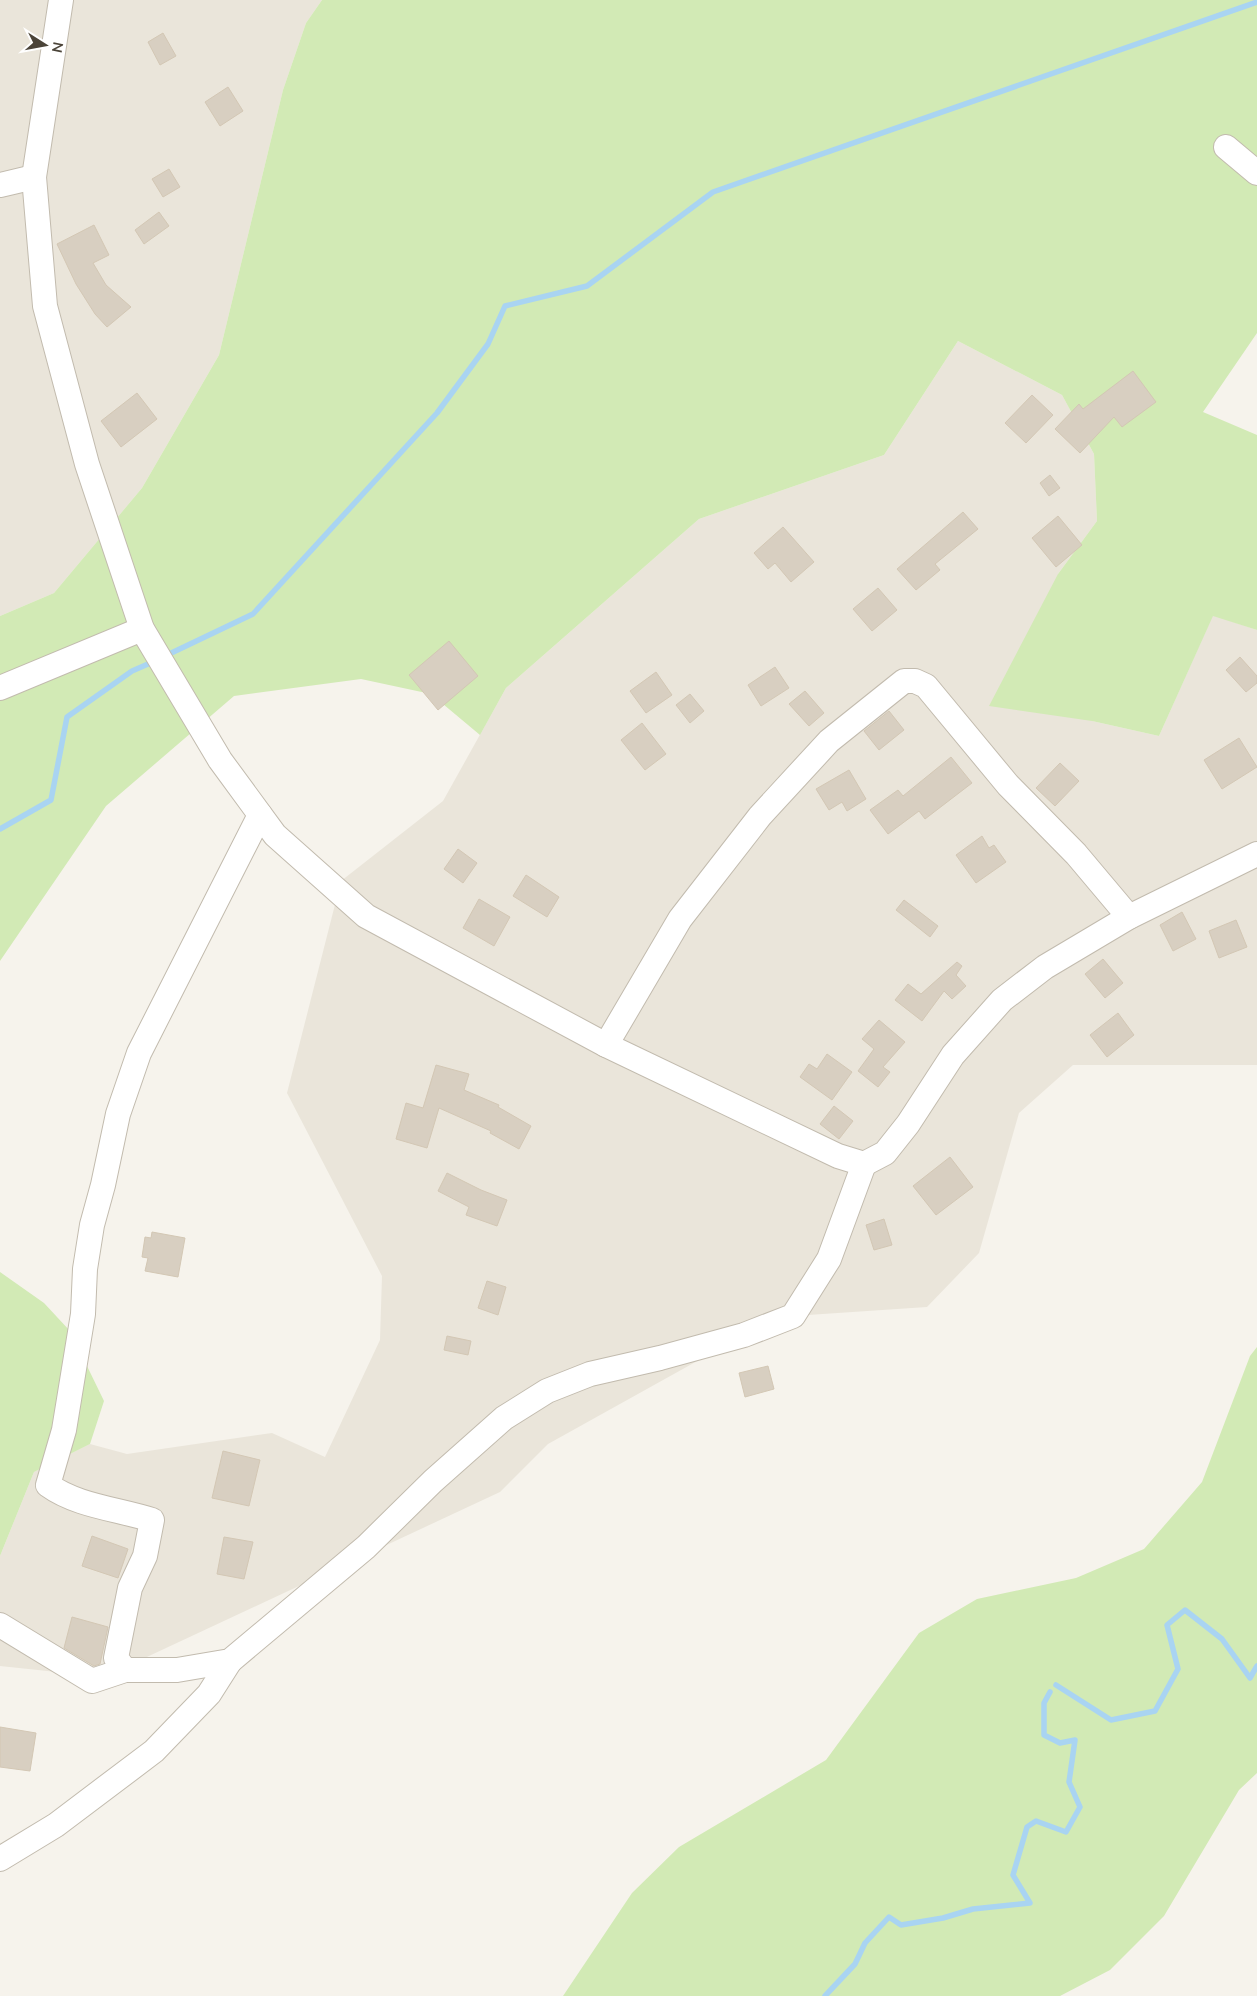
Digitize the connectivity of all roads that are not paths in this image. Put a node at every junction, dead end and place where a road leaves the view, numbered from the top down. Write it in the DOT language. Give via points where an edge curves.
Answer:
graph roads {
  1 [pos="61,0"];
  2 [pos="1226,147"];
  3 [pos="1257,173"];
  4 [pos="34,177"];
  5 [pos="0,185"];
  6 [pos="142,629"];
  7 [pos="0,688"];
  8 [pos="260,814"];
  9 [pos="1257,854"];
  10 [pos="1129,917"];
  11 [pos="606,1045"];
  12 [pos="864,1164"];
  13 [pos="0,1625"];
  14 [pos="230,1661"];
  15 [pos="125,1670"];
  16 [pos="0,1859"];
  1 -- 4 [label="street"];
  2 -- 3 [label="street"];
  4 -- 5 [label="street"];
  4 -- 6 [label="street" via="45,306 87,464"];
  6 -- 7 [label="street"];
  6 -- 8 [label="street" via="220,760"];
  8 -- 11 [label="street" via="274,835 366,916"];
  8 -- 15 [label="street" via="139,1053 118,1114 92,1224 84,1314 64,1430 48,1485 58,1492 96,1505 152,1520 145,1556 130,1588 116,1658"];
  9 -- 10 [label="street"];
  10 -- 11 [label="street" via="1076,854 1008,785 926,686 904,681 829,741 760,816 680,919"];
  10 -- 12 [label="street" via="1045,967 1002,1000 952,1056 885,1153"];
  11 -- 12 [label="street" via="838,1156"];
  12 -- 14 [label="street" via="829,1259 793,1316 744,1335 590,1374 547,1391 504,1418 432,1481 366,1547"];
  13 -- 15 [label="street" via="92,1681"];
  14 -- 15 [label="street" via="177,1670"];
  14 -- 16 [label="street" via="209,1694 154,1751 56,1825"];
}
